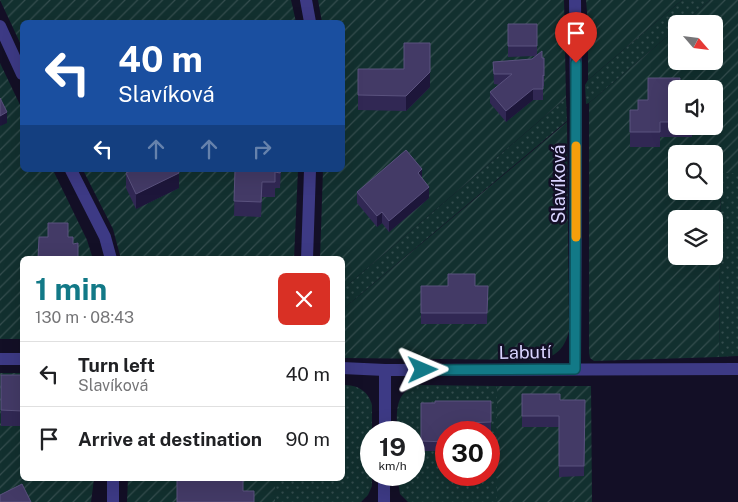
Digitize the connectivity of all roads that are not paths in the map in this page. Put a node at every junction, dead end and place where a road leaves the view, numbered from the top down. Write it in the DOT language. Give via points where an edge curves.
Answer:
graph roads {
  1 [pos="306,0"];
  2 [pos="575,0"];
  3 [pos="310,20"];
  4 [pos="0,26"];
  5 [pos="20,70"];
  6 [pos="73,172"];
  7 [pos="310,172"];
  8 [pos="110,256"];
  9 [pos="307,256"];
  10 [pos="0,359"];
  11 [pos="20,359"];
  12 [pos="345,368"];
  13 [pos="575,369"];
  14 [pos="738,369"];
  15 [pos="385,370"];
  16 [pos="385,421"];
  17 [pos="113,481"];
  18 [pos="384,486"];
  19 [pos="112,502"];
  20 [pos="384,502"];
  1 -- 3 [label="street"];
  2 -- 13 [label="street, Slavíková"];
  4 -- 5 [label="street"];
  6 -- 8 [label="street" via="105,237"];
  7 -- 9 [label="street"];
  10 -- 11 [label="street"];
  12 -- 15 [label="street, Labutí"];
  13 -- 14 [label="street, Labutí"];
  13 -- 15 [label="street, Labutí"];
  15 -- 16 [label="street"];
  17 -- 19 [label="street"];
  18 -- 20 [label="street"];
}
